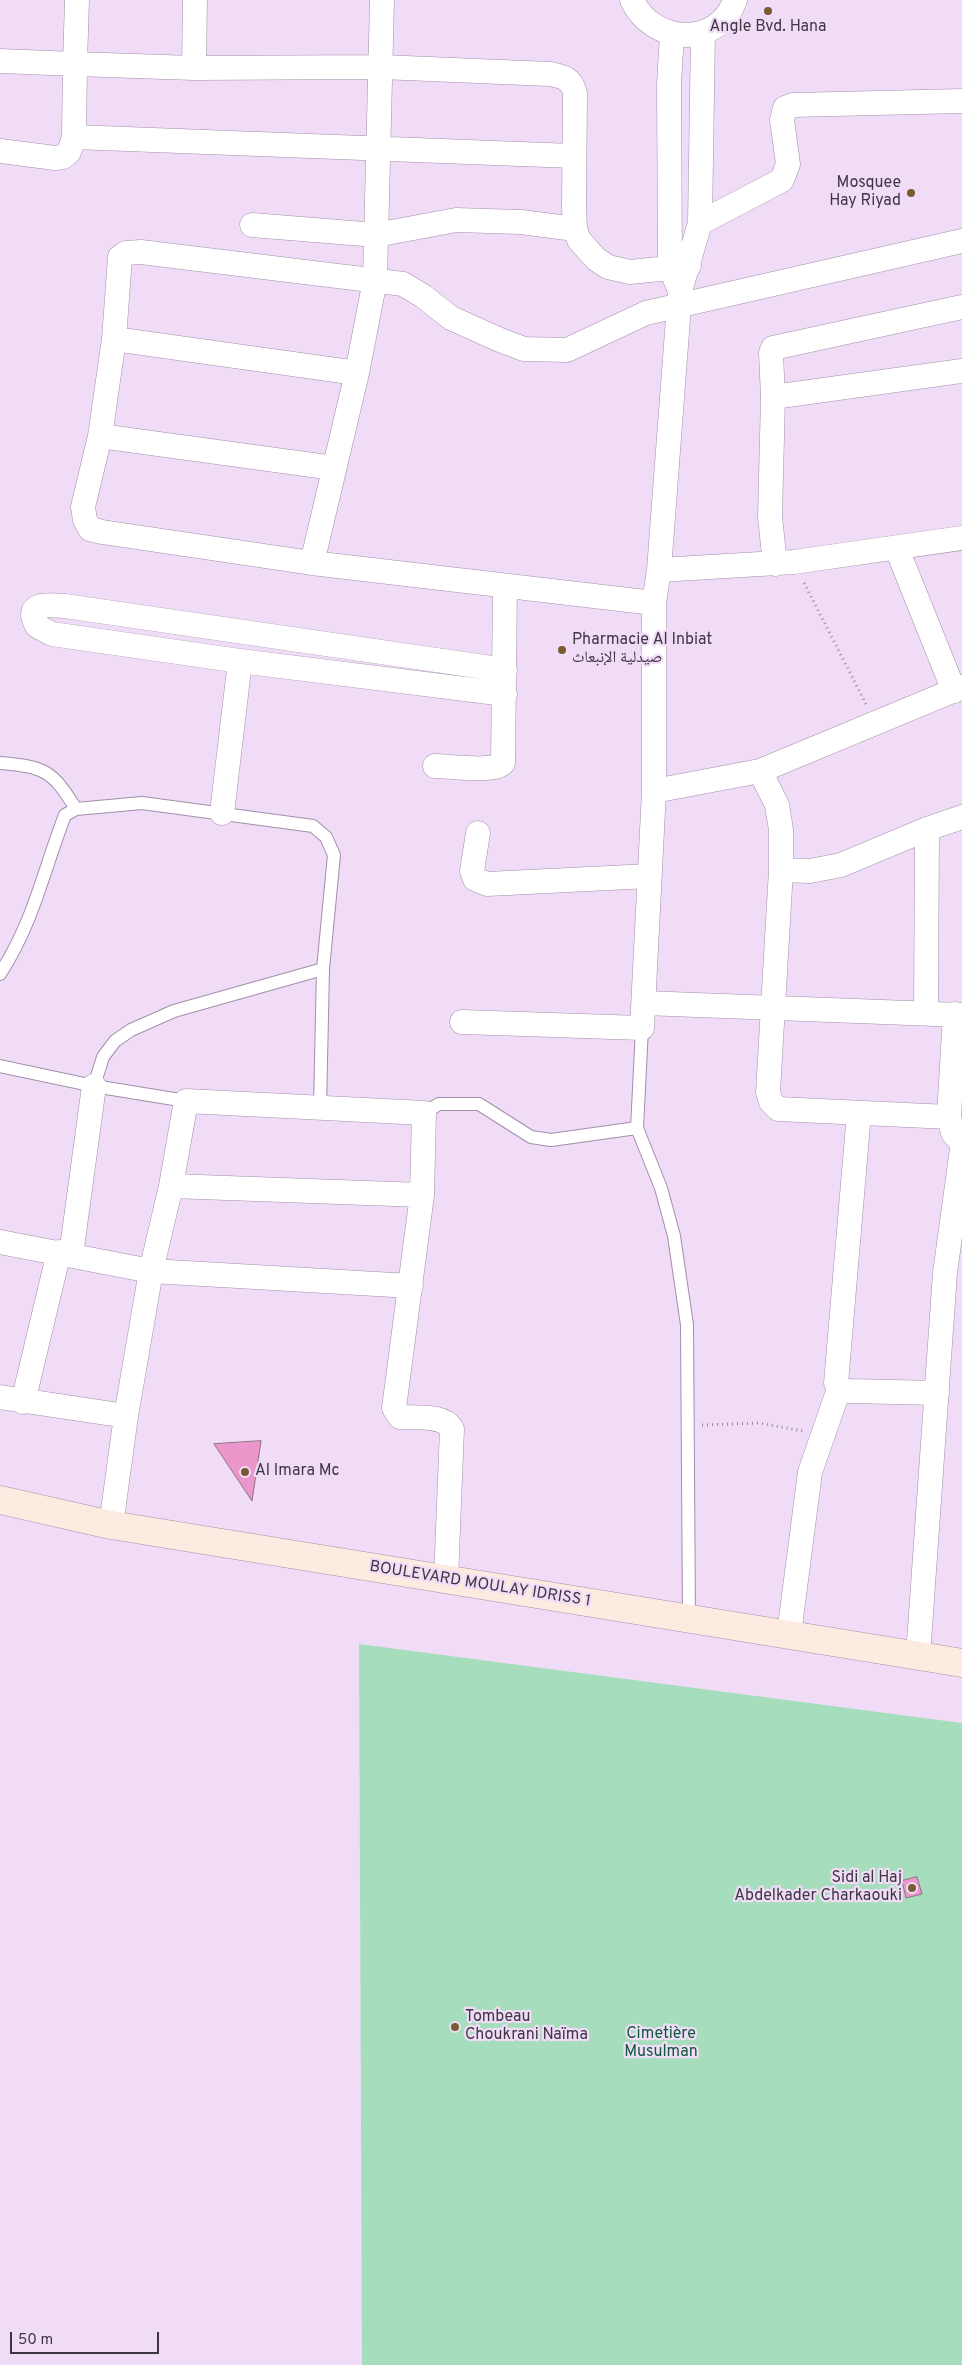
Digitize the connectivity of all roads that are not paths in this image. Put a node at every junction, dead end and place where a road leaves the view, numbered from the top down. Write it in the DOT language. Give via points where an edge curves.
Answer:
graph roads {
  1 [pos="76,0"];
  2 [pos="195,0"];
  3 [pos="382,0"];
  4 [pos="632,0"];
  5 [pos="735,0"];
  6 [pos="703,32"];
  7 [pos="672,34"];
  8 [pos="0,61"];
  9 [pos="75,64"];
  10 [pos="381,67"];
  11 [pos="194,68"];
  12 [pos="962,101"];
  13 [pos="74,136"];
  14 [pos="379,147"];
  15 [pos="0,151"];
  16 [pos="573,156"];
  17 [pos="700,223"];
  18 [pos="252,226"];
  19 [pos="575,229"];
  20 [pos="376,235"];
  21 [pos="962,242"];
  22 [pos="680,266"];
  23 [pos="375,280"];
  24 [pos="680,299"];
  25 [pos="962,307"];
  26 [pos="114,339"];
  27 [pos="962,371"];
  28 [pos="357,373"];
  29 [pos="773,398"];
  30 [pos="100,436"];
  31 [pos="334,468"];
  32 [pos="962,538"];
  33 [pos="896,549"];
  34 [pos="312,563"];
  35 [pos="784,563"];
  36 [pos="659,570"];
  37 [pos="505,587"];
  38 [pos="654,603"];
  39 [pos="151,618"];
  40 [pos="229,630"];
  41 [pos="148,646"];
  42 [pos="353,649"];
  43 [pos="231,659"];
  44 [pos="504,670"];
  45 [pos="350,674"];
  46 [pos="958,689"];
  47 [pos="505,694"];
  48 [pos="0,763"];
  49 [pos="435,766"];
  50 [pos="760,771"];
  51 [pos="654,791"];
  52 [pos="76,809"];
  53 [pos="222,813"];
  54 [pos="962,817"];
  55 [pos="927,829"];
  56 [pos="478,833"];
  57 [pos="781,870"];
  58 [pos="650,876"];
  59 [pos="323,969"];
  60 [pos="0,974"];
  61 [pos="644,1002"];
  62 [pos="772,1007"];
  63 [pos="926,1013"];
  64 [pos="959,1015"];
  65 [pos="462,1022"];
  66 [pos="642,1028"];
  67 [pos="0,1066"];
  68 [pos="94,1086"];
  69 [pos="186,1102"];
  70 [pos="320,1108"];
  71 [pos="424,1112"];
  72 [pos="859,1113"];
  73 [pos="949,1117"];
  74 [pos="637,1128"];
  75 [pos="962,1143"];
  76 [pos="962,1149"];
  77 [pos="171,1186"];
  78 [pos="422,1194"];
  79 [pos="0,1242"];
  80 [pos="65,1253"];
  81 [pos="152,1270"];
  82 [pos="412,1286"];
  83 [pos="839,1389"];
  84 [pos="936,1393"];
  85 [pos="0,1398"];
  86 [pos="23,1402"];
  87 [pos="126,1416"];
  88 [pos="0,1500"];
  89 [pos="111,1525"];
  90 [pos="446,1579"];
  91 [pos="689,1619"];
  92 [pos="789,1634"];
  93 [pos="918,1656"];
  94 [pos="962,1663"];
  1 -- 9 [label="street"];
  2 -- 11 [label="street"];
  3 -- 10 [label="street"];
  4 -- 7 [label="street" via="647,22"];
  5 -- 6 [label="street" via="722,20"];
  6 -- 7 [label="street"];
  6 -- 17 [label="street"];
  7 -- 22 [label="street" via="669,84"];
  8 -- 9 [label="street"];
  9 -- 11 [label="street"];
  9 -- 13 [label="street"];
  10 -- 11 [label="street"];
  10 -- 14 [label="street"];
  10 -- 16 [label="street" via="550,74 566,78 571,82 574,93"];
  12 -- 17 [label="street" via="849,102 785,108 782,120 788,164 782,180"];
  13 -- 14 [label="street"];
  13 -- 15 [label="street" via="69,152 63,157"];
  14 -- 16 [label="street"];
  14 -- 20 [label="street"];
  16 -- 19 [label="street"];
  17 -- 22 [label="street"];
  18 -- 20 [label="street"];
  19 -- 20 [label="street" via="521,222 456,220"];
  19 -- 22 [label="street" via="588,251 608,267 630,272"];
  20 -- 23 [label="street"];
  21 -- 24 [label="street"];
  22 -- 24 [label="street"];
  23 -- 24 [label="street" via="402,284 451,318 524,349 566,350"];
  23 -- 26 [label="street" via="166,254 126,253 120,257 118,269"];
  23 -- 28 [label="street"];
  24 -- 36 [label="street"];
  25 -- 29 [label="street" via="773,348 770,353"];
  26 -- 28 [label="street"];
  26 -- 30 [label="street"];
  27 -- 29 [label="street"];
  28 -- 31 [label="street"];
  29 -- 35 [label="street" via="770,517"];
  30 -- 31 [label="street"];
  30 -- 34 [label="street" via="83,507 90,528 112,534"];
  31 -- 34 [label="street"];
  32 -- 33 [label="street"];
  33 -- 35 [label="street"];
  33 -- 46 [label="street"];
  34 -- 37 [label="street"];
  35 -- 36 [label="street"];
  36 -- 38 [label="street"];
  37 -- 38 [label="street"];
  37 -- 44 [label="street"];
  38 -- 51 [label="street"];
  39 -- 40 [label="street"];
  39 -- 41 [label="street"];
  39 -- 41 [label="street" via="49,605 38,606 33,615 37,626 52,634"];
  40 -- 42 [label="street"];
  40 -- 43 [label="street"];
  41 -- 43 [label="street"];
  42 -- 44 [label="street"];
  42 -- 45 [label="street"];
  43 -- 45 [label="street"];
  43 -- 53 [label="street"];
  44 -- 47 [label="street"];
  45 -- 47 [label="street"];
  46 -- 50 [label="street"];
  47 -- 49 [label="street" via="505,758 501,766"];
  48 -- 52 [label="lane" via="42,770 58,781"];
  50 -- 51 [label="street"];
  50 -- 57 [label="street" via="777,805"];
  51 -- 58 [label="street"];
  52 -- 53 [label="lane" via="142,803"];
  52 -- 60 [label="lane" via="65,815 30,919"];
  53 -- 59 [label="lane" via="313,826 326,836 334,855"];
  54 -- 55 [label="street"];
  55 -- 57 [label="street" via="841,865 810,871"];
  55 -- 63 [label="street"];
  56 -- 58 [label="street" via="472,871 475,879 487,884"];
  57 -- 62 [label="street"];
  58 -- 61 [label="street"];
  59 -- 68 [label="lane" via="174,1011 131,1030 115,1041 104,1057"];
  59 -- 70 [label="lane"];
  61 -- 62 [label="street"];
  61 -- 66 [label="street"];
  62 -- 63 [label="street"];
  62 -- 72 [label="street" via="768,1092 771,1102 778,1109"];
  63 -- 64 [label="street"];
  64 -- 73 [label="street"];
  65 -- 66 [label="street"];
  66 -- 74 [label="lane"];
  67 -- 68 [label="lane"];
  68 -- 69 [label="lane"];
  68 -- 80 [label="street"];
  69 -- 70 [label="street"];
  69 -- 77 [label="street"];
  70 -- 71 [label="street"];
  71 -- 74 [label="lane" via="439,1104 479,1104 531,1137 551,1140"];
  71 -- 78 [label="street"];
  72 -- 73 [label="street"];
  72 -- 83 [label="street" via="836,1376"];
  73 -- 75 [label="street" via="953,1133"];
  74 -- 91 [label="lane" via="661,1188 674,1236 687,1325"];
  76 -- 84 [label="street" via="945,1273"];
  77 -- 78 [label="street"];
  77 -- 81 [label="street"];
  78 -- 82 [label="street"];
  79 -- 80 [label="street"];
  80 -- 81 [label="street"];
  80 -- 86 [label="street"];
  81 -- 82 [label="street"];
  81 -- 87 [label="street"];
  82 -- 90 [label="street" via="394,1408 400,1417 441,1420 452,1430"];
  83 -- 84 [label="street"];
  83 -- 92 [label="street" via="810,1472"];
  84 -- 93 [label="street"];
  85 -- 86 [label="street"];
  86 -- 87 [label="street"];
  87 -- 89 [label="street"];
  88 -- 89 [label="main road, BOULEVARD MOULAY IDRISS 1"];
  89 -- 90 [label="main road, BOULEVARD MOULAY IDRISS 1"];
  90 -- 91 [label="main road, BOULEVARD MOULAY IDRISS 1"];
  91 -- 92 [label="main road, BOULEVARD MOULAY IDRISS 1"];
  92 -- 93 [label="main road, BOULEVARD MOULAY IDRISS 1"];
  93 -- 94 [label="main road, BOULEVARD MOULAY IDRISS 1"];
}
